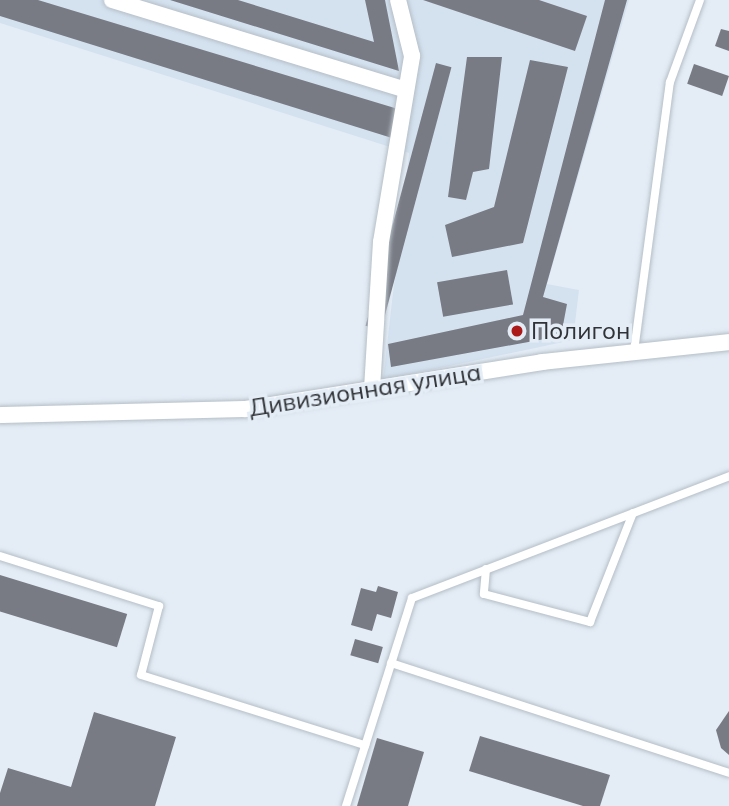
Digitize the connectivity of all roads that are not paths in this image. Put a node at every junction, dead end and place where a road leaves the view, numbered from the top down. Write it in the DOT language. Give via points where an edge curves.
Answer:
graph roads {
  1 [pos="112,0"];
  2 [pos="398,0"];
  3 [pos="700,0"];
  4 [pos="407,90"];
  5 [pos="729,342"];
  6 [pos="634,351"];
  7 [pos="372,389"];
  8 [pos="0,415"];
  9 [pos="729,476"];
  10 [pos="633,513"];
  11 [pos="0,556"];
  12 [pos="486,569"];
  13 [pos="391,663"];
  14 [pos="365,745"];
  15 [pos="729,773"];
  16 [pos="346,806"];
  1 -- 4 [label="street"];
  2 -- 4 [label="street" via="412,56"];
  3 -- 6 [label="lane" via="670,82"];
  4 -- 7 [label="street" via="381,242"];
  5 -- 6 [label="street, Дивизионная улица"];
  6 -- 7 [label="street, Дивизионная улица"];
  7 -- 8 [label="street, Дивизионная улица" via="246,409"];
  9 -- 10 [label="lane"];
  10 -- 12 [label="lane"];
  10 -- 12 [label="lane" via="590,622 484,594"];
  11 -- 14 [label="lane" via="159,606 141,675"];
  12 -- 13 [label="lane" via="412,598"];
  13 -- 14 [label="lane"];
  13 -- 15 [label="lane"];
  14 -- 16 [label="lane"];
}
